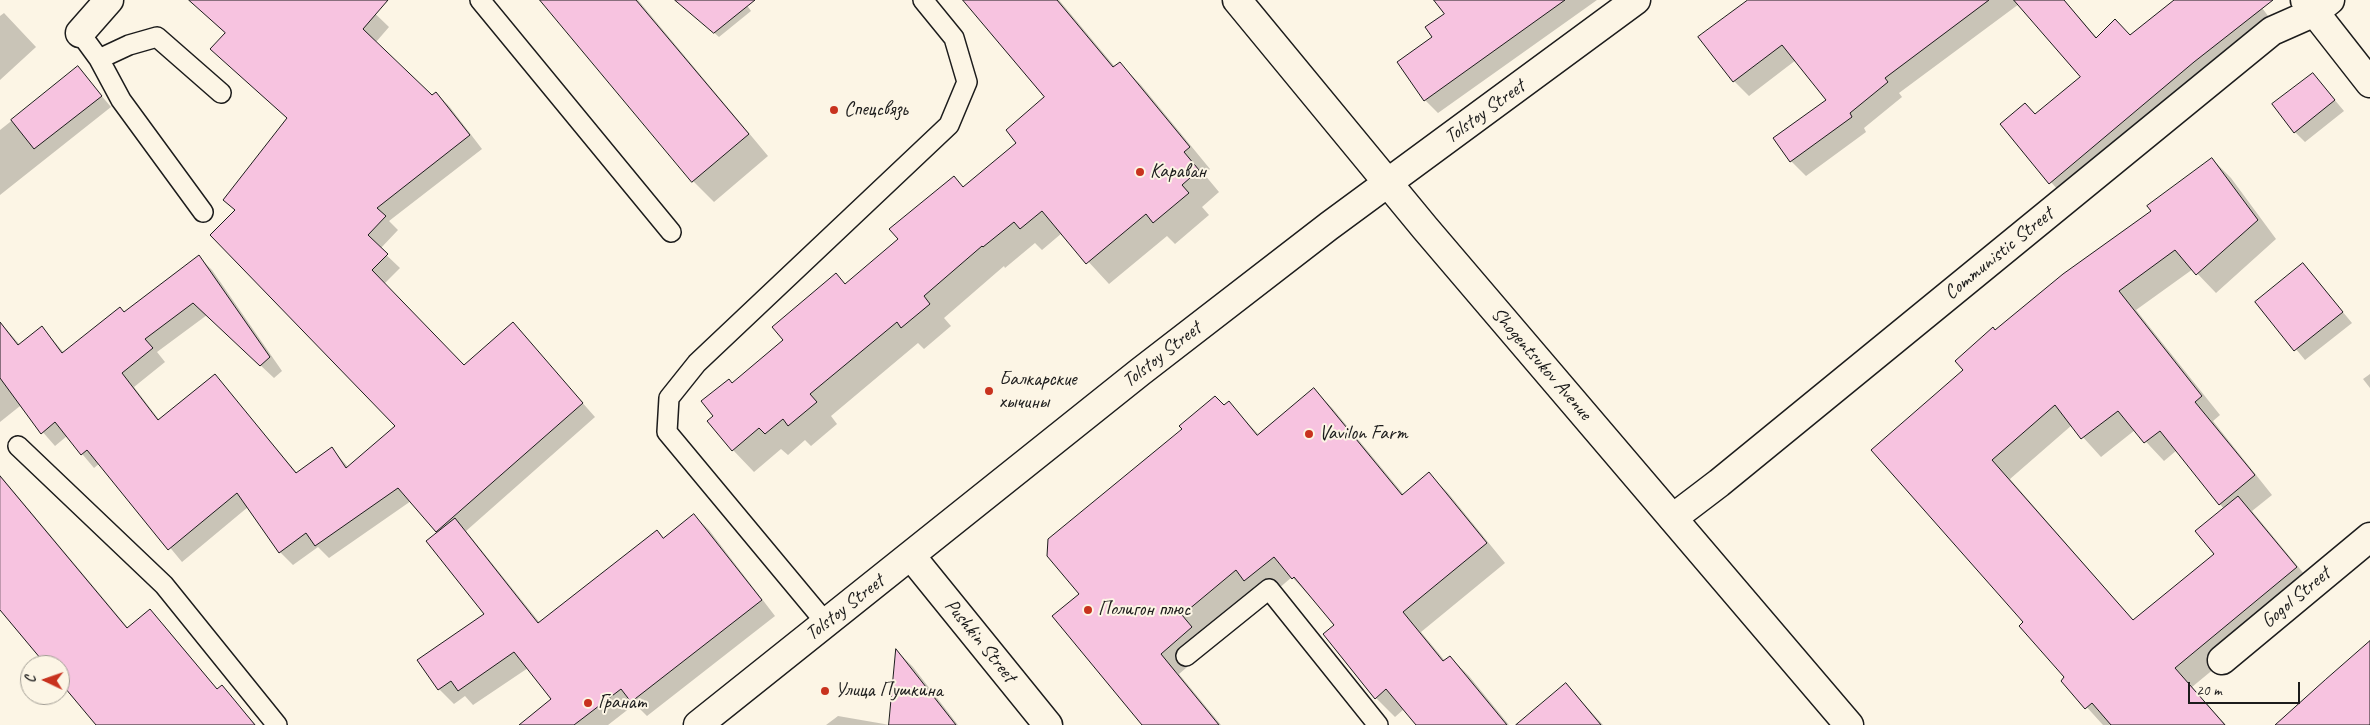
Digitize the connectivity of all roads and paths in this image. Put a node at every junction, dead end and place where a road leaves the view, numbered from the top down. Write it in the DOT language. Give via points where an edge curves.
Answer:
graph roads {
  1 [pos="109,0"];
  2 [pos="480,0"];
  3 [pos="923,0"];
  4 [pos="1237,0"];
  5 [pos="1636,0"];
  6 [pos="2317,4"];
  7 [pos="80,33"];
  8 [pos="99,59"];
  9 [pos="2370,84"];
  10 [pos="221,92"];
  11 [pos="1388,182"];
  12 [pos="203,212"];
  13 [pos="671,232"];
  14 [pos="18,446"];
  15 [pos="1673,518"];
  16 [pos="2370,537"];
  17 [pos="911,556"];
  18 [pos="826,623"];
  19 [pos="1186,656"];
  20 [pos="2222,660"];
  21 [pos="278,725"];
  22 [pos="698,725"];
  23 [pos="1048,725"];
  24 [pos="1378,725"];
  25 [pos="1849,725"];
  1 -- 7 [label="street"];
  2 -- 13 [label="lane"];
  3 -- 18 [label="lane" via="954,38 966,82 948,125 697,363 669,398 667,432"];
  4 -- 11 [label="street, Shogentsukov Avenue"];
  5 -- 11 [label="street, Tolstoy Street"];
  6 -- 9 [label="street"];
  6 -- 15 [label="street, Communistic Street" via="2272,31"];
  7 -- 8 [label="lane"];
  8 -- 10 [label="lane" via="157,37"];
  8 -- 12 [label="lane" via="120,100"];
  11 -- 15 [label="street, Shogentsukov Avenue"];
  11 -- 17 [label="street, Tolstoy Street" via="1140,372"];
  14 -- 21 [label="lane" via="164,585"];
  15 -- 25 [label="street, Shogentsukov Avenue"];
  16 -- 20 [label="street, Gogol Street"];
  17 -- 18 [label="street, Tolstoy Street"];
  17 -- 23 [label="street, Pushkin Street"];
  18 -- 22 [label="street, Tolstoy Street"];
  19 -- 24 [label="lane" via="1268,589"];
}
